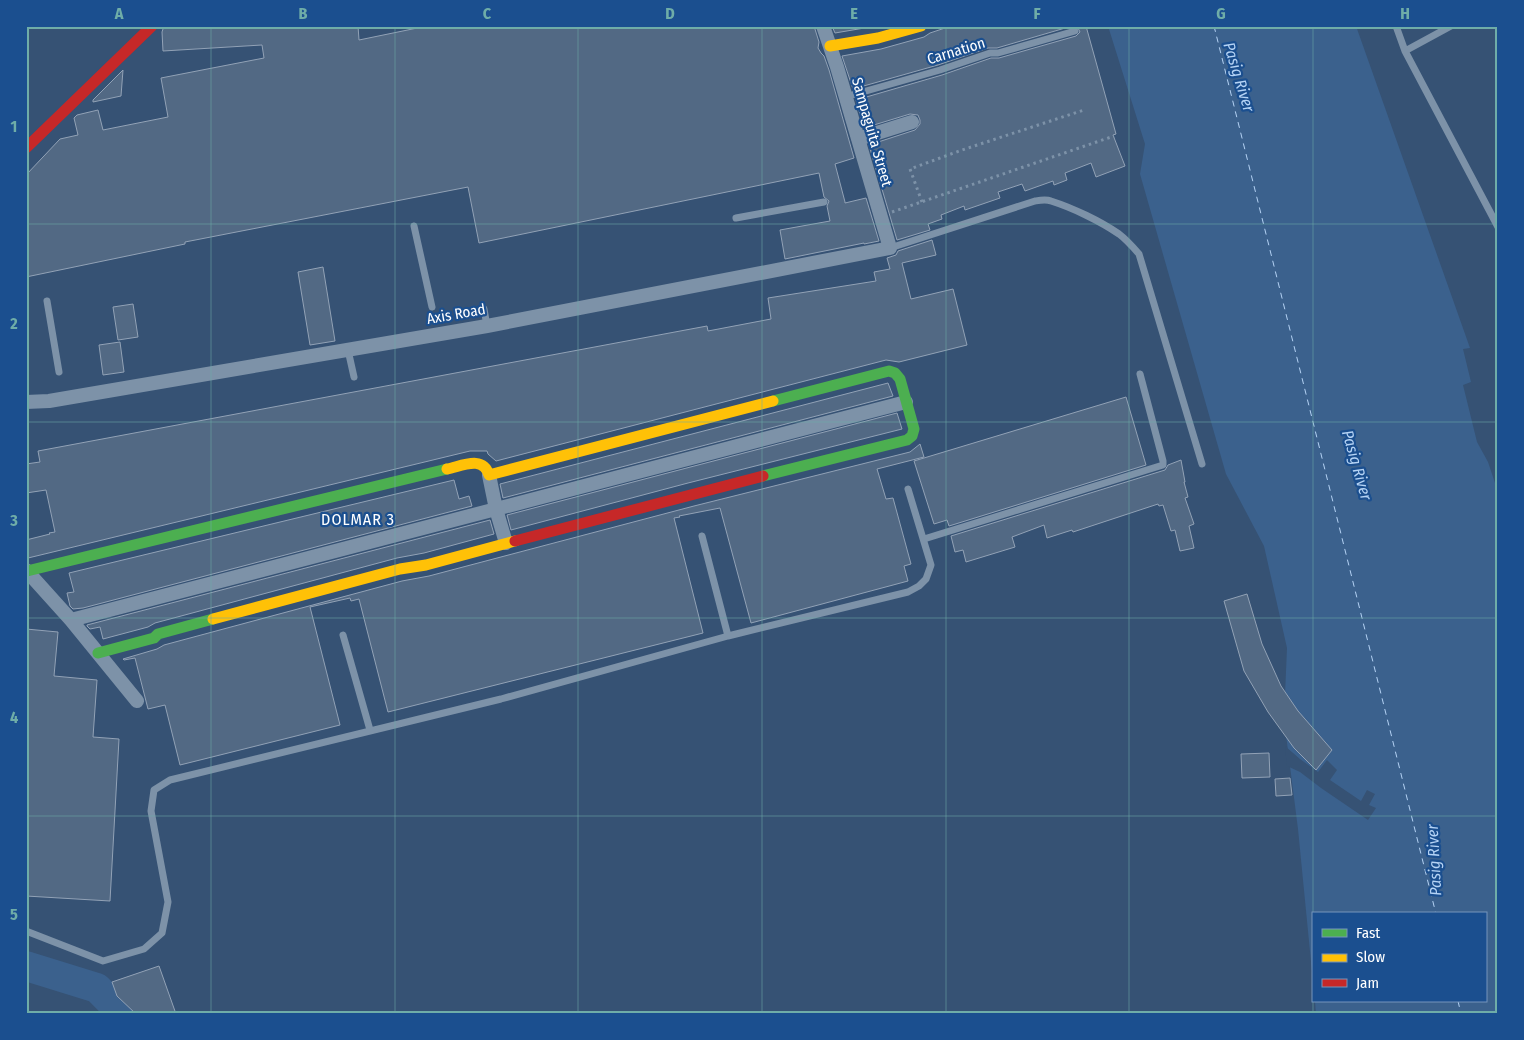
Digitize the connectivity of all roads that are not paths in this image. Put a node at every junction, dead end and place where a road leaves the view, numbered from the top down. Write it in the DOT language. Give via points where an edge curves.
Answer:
graph roads {
  1 [pos="152,26"];
  2 [pos="823,26"];
  3 [pos="921,26"];
  4 [pos="1396,26"];
  5 [pos="1451,26"];
  6 [pos="1076,31"];
  7 [pos="830,46"];
  8 [pos="1405,51"];
  9 [pos="845,97"];
  10 [pos="912,122"];
  11 [pos="858,139"];
  12 [pos="26,148"];
  13 [pos="824,202"];
  14 [pos="736,218"];
  15 [pos="414,226"];
  16 [pos="1498,227"];
  17 [pos="890,248"];
  18 [pos="47,300"];
  19 [pos="432,306"];
  20 [pos="484,309"];
  21 [pos="487,326"];
  22 [pos="348,350"];
  23 [pos="59,372"];
  24 [pos="1140,374"];
  25 [pos="354,377"];
  26 [pos="26,402"];
  27 [pos="906,402"];
  28 [pos="1202,464"];
  29 [pos="489,476"];
  30 [pos="908,488"];
  31 [pos="496,509"];
  32 [pos="702,536"];
  33 [pos="924,540"];
  34 [pos="506,543"];
  35 [pos="27,570"];
  36 [pos="71,620"];
  37 [pos="342,635"];
  38 [pos="728,636"];
  39 [pos="98,653"];
  40 [pos="137,701"];
  41 [pos="370,730"];
  42 [pos="26,931"];
  1 -- 12 [label="street"];
  2 -- 7 [label="street, Sampaguita Street"];
  3 -- 7 [label="street"];
  4 -- 8 [label="lane"];
  5 -- 8 [label="lane"];
  6 -- 9 [label="lane, Carnation"];
  7 -- 9 [label="street, Sampaguita Street"];
  8 -- 16 [label="lane"];
  9 -- 11 [label="street, Sampaguita Street"];
  10 -- 11 [label="street"];
  11 -- 17 [label="street, Sampaguita Street"];
  13 -- 14 [label="lane"];
  15 -- 19 [label="lane"];
  17 -- 21 [label="street, Axis Road"];
  17 -- 28 [label="lane" via="1044,200 1075,211 1120,235 1139,254"];
  18 -- 23 [label="lane"];
  20 -- 21 [label="lane"];
  21 -- 22 [label="street, Axis Road"];
  22 -- 25 [label="lane"];
  22 -- 26 [label="street, Axis Road" via="48,401"];
  24 -- 33 [label="lane" via="1163,465"];
  27 -- 29 [label="street" via="900,379 889,371"];
  27 -- 31 [label="street"];
  27 -- 34 [label="street" via="914,429 908,440"];
  29 -- 31 [label="street"];
  29 -- 35 [label="street" via="481,463 473,463"];
  30 -- 33 [label="lane"];
  31 -- 34 [label="street"];
  31 -- 36 [label="street"];
  32 -- 38 [label="lane"];
  33 -- 38 [label="lane" via="931,565 926,579 908,592"];
  34 -- 39 [label="street" via="238,612"];
  35 -- 36 [label="street"];
  36 -- 39 [label="street"];
  37 -- 41 [label="lane"];
  38 -- 41 [label="lane" via="501,699"];
  39 -- 40 [label="street"];
  41 -- 42 [label="lane" via="170,780 154,790 152,811 168,902 162,933 144,950 104,961"];
}
